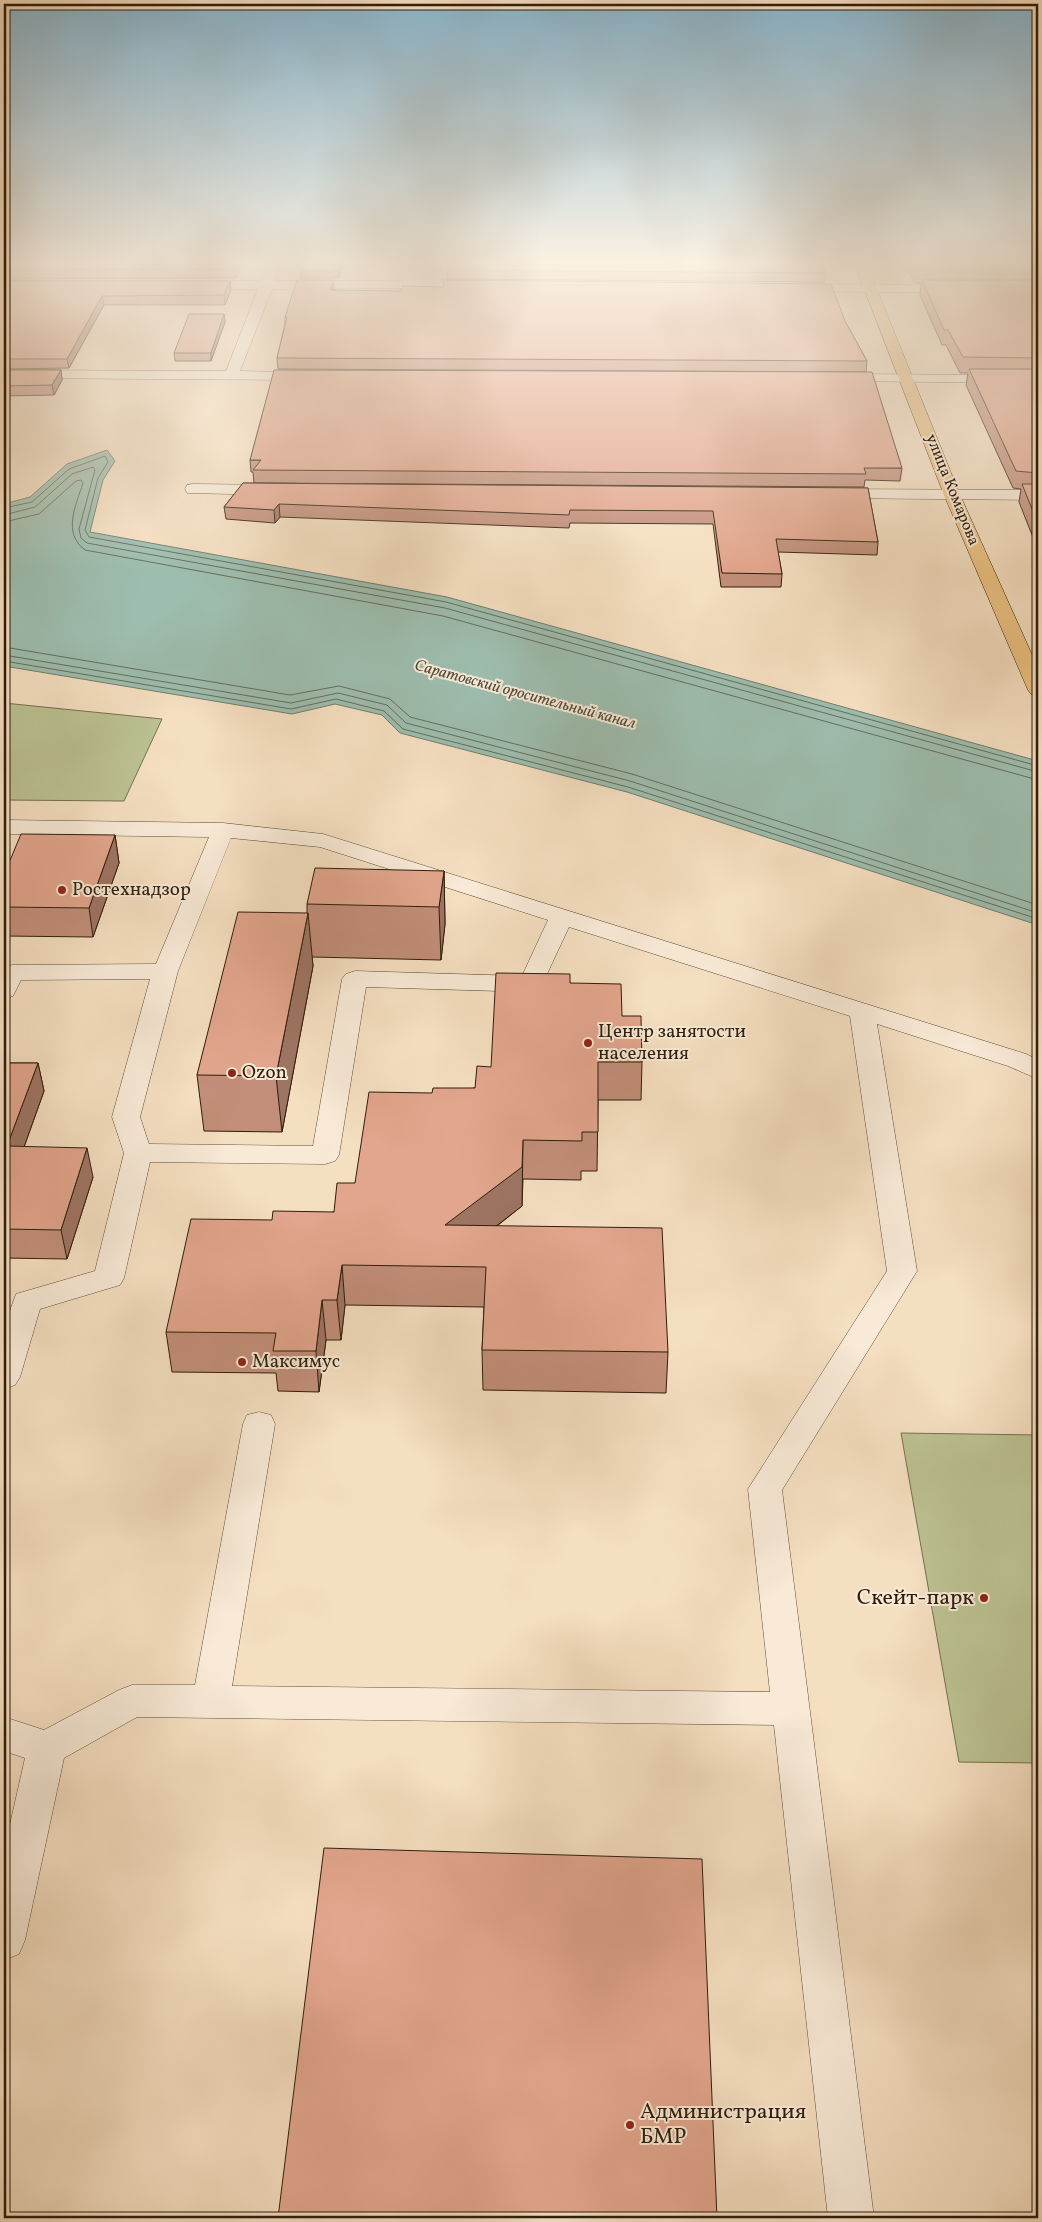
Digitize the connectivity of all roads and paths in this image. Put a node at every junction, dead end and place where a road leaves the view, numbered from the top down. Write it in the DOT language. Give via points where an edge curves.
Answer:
graph roads {
  1 [pos="237,364"];
  2 [pos="902,364"];
  3 [pos="4,374"];
  4 [pos="232,376"];
  5 [pos="321,376"];
  6 [pos="818,378"];
  7 [pos="908,378"];
  8 [pos="1038,379"];
  9 [pos="193,489"];
  10 [pos="293,490"];
  11 [pos="812,494"];
  12 [pos="952,495"];
  13 [pos="1038,496"];
  14 [pos="1038,690"];
  15 [pos="4,827"];
  16 [pos="223,830"];
  17 [pos="562,916"];
  18 [pos="165,971"];
  19 [pos="6,977"];
  20 [pos="862,1010"];
  21 [pos="1038,1071"];
  22 [pos="138,1153"];
  23 [pos="16,1302"];
  24 [pos="4,1377"];
  25 [pos="259,1424"];
  26 [pos="211,1702"];
  27 [pos="790,1709"];
  28 [pos="4,1734"];
  29 [pos="47,1748"];
  30 [pos="4,1940"];
  31 [pos="851,2218"];
  1 -- 4 [label="street"];
  2 -- 7 [label="main road, улица Комарова"];
  3 -- 4 [label="street"];
  4 -- 5 [label="street"];
  6 -- 7 [label="street"];
  7 -- 8 [label="street"];
  7 -- 12 [label="main road, улица Комарова"];
  9 -- 10 [label="street"];
  11 -- 12 [label="street"];
  12 -- 13 [label="street"];
  12 -- 14 [label="main road, улица Комарова"];
  15 -- 16 [label="street"];
  16 -- 17 [label="street" via="323,841"];
  16 -- 18 [label="street"];
  17 -- 20 [label="street"];
  17 -- 22 [label="street" via="532,984 355,979 325,1155"];
  18 -- 19 [label="street"];
  18 -- 22 [label="street" via="126,1117"];
  20 -- 21 [label="street" via="1017,1060"];
  20 -- 27 [label="street" via="902,1270 765,1489"];
  22 -- 23 [label="street" via="109,1278"];
  23 -- 24 [label="street"];
  25 -- 26 [label="street"];
  26 -- 27 [label="street"];
  26 -- 29 [label="street" via="132,1701"];
  27 -- 31 [label="street"];
  28 -- 29 [label="street"];
  29 -- 30 [label="street"];
}
